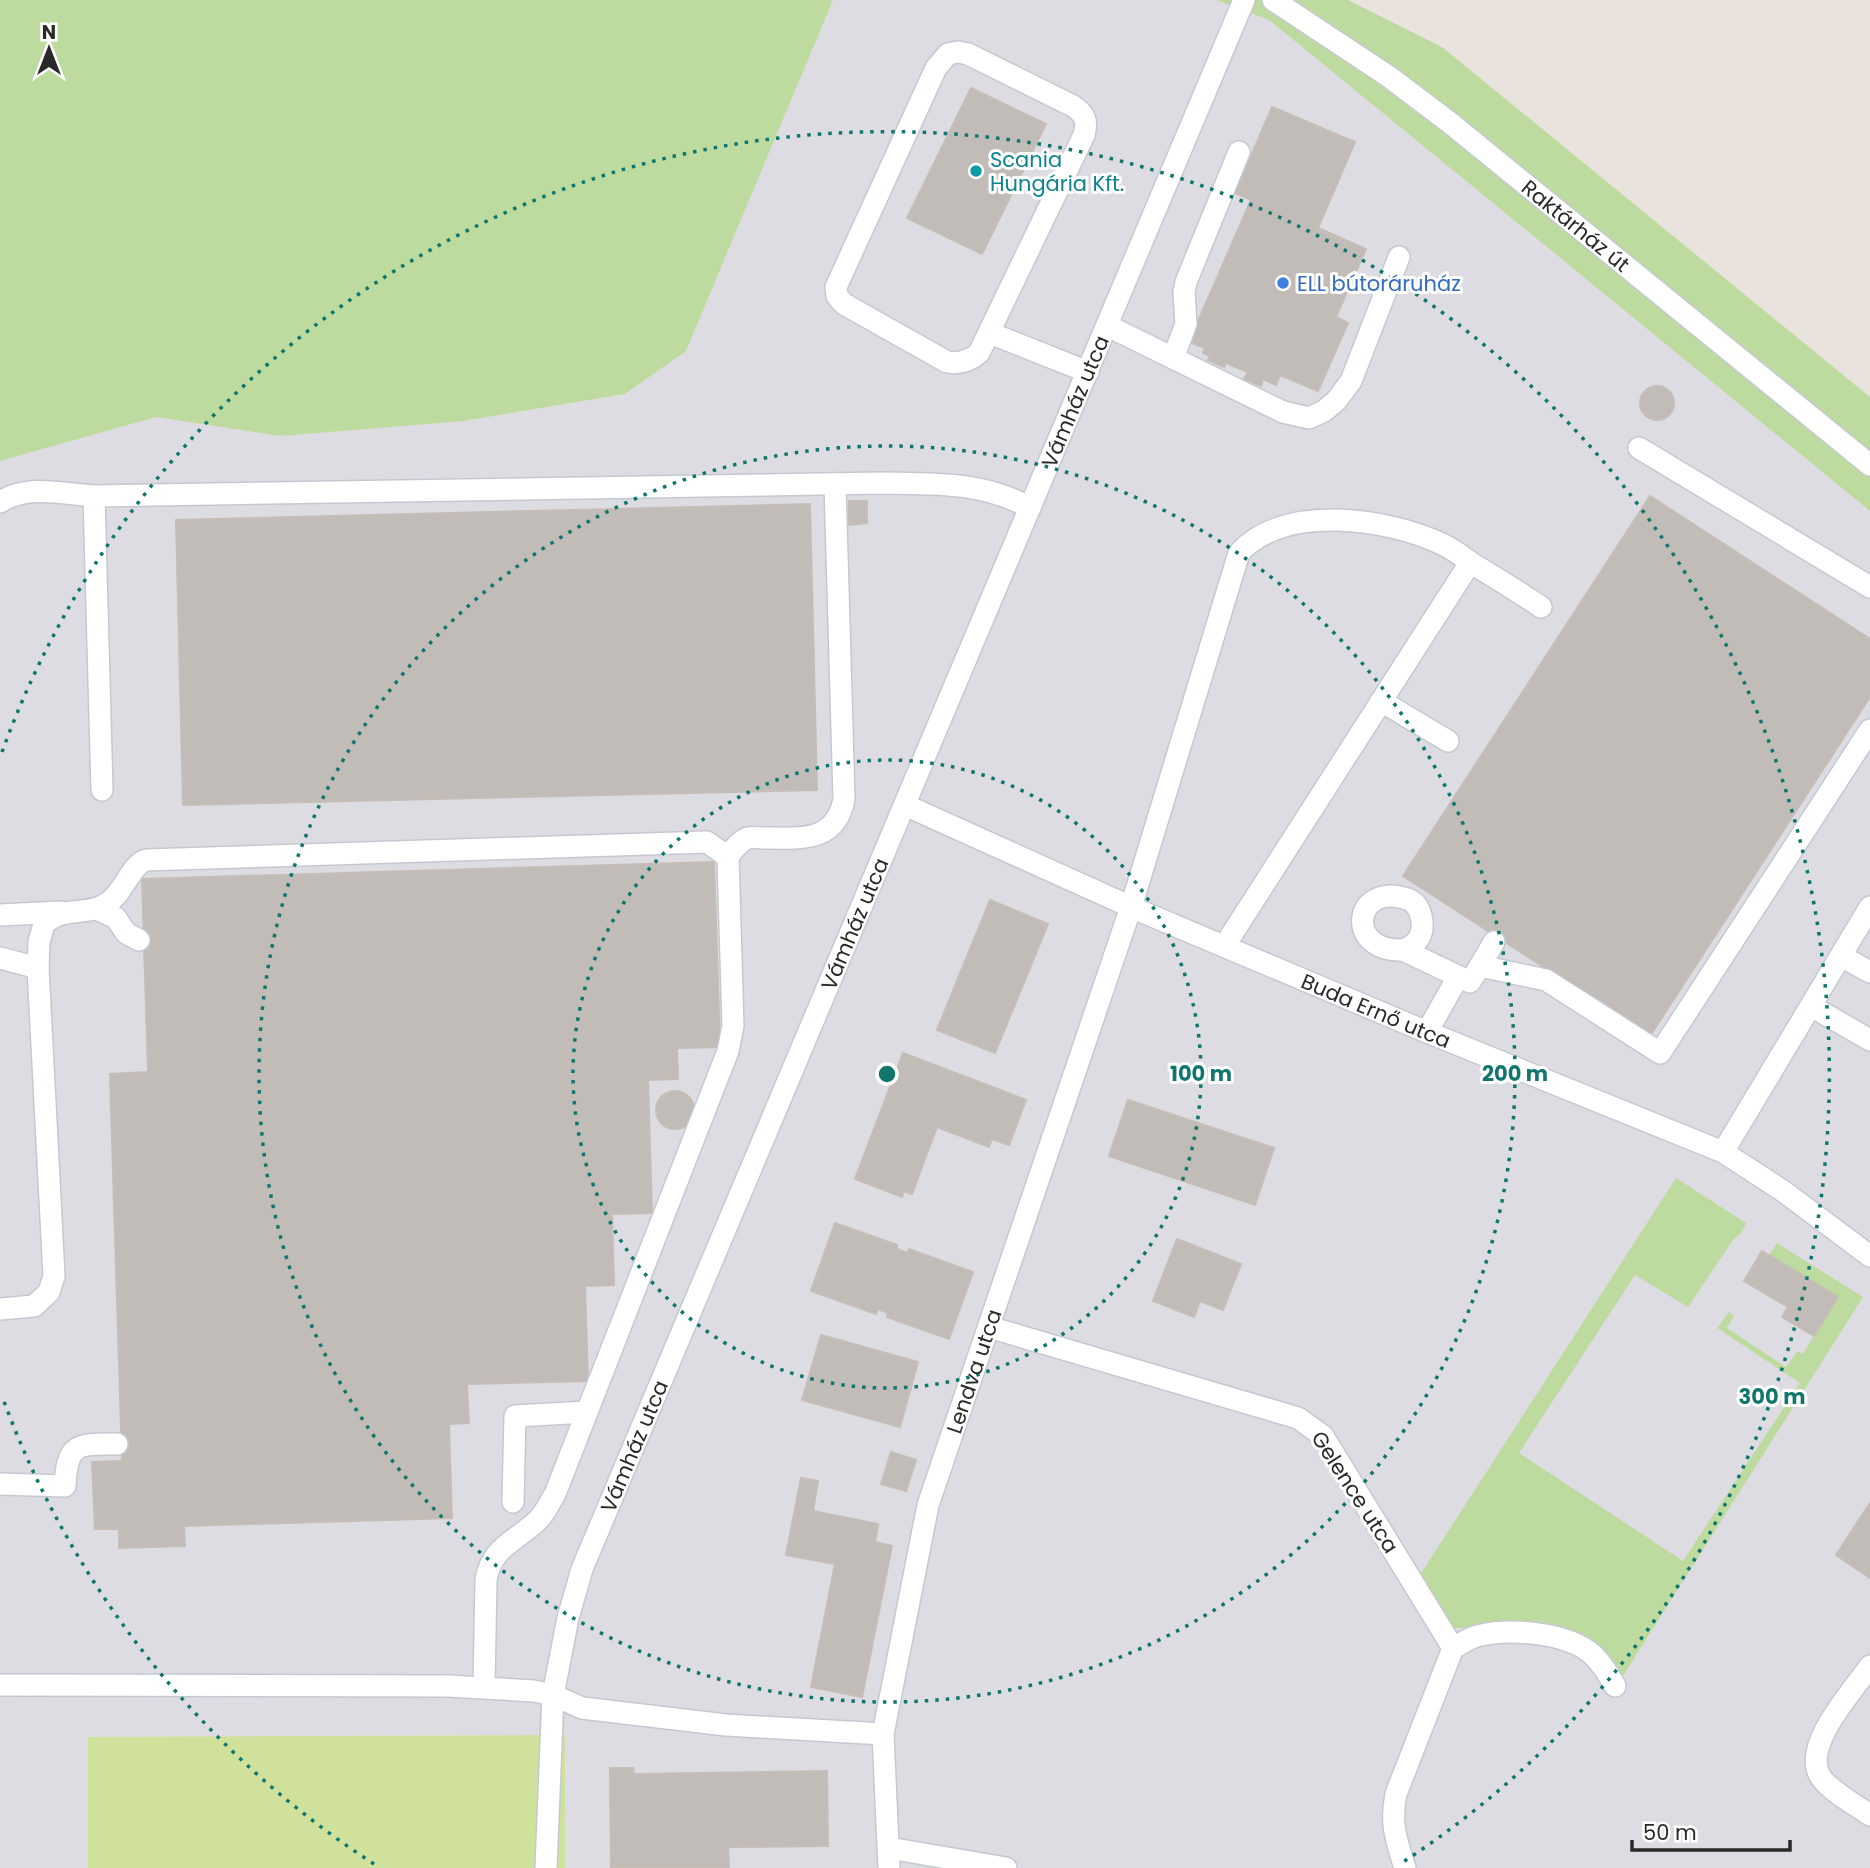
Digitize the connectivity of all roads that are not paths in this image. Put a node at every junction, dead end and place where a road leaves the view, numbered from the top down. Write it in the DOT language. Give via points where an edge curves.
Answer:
graph roads {
  1 [pos="1244,0"];
  2 [pos="1273,0"];
  3 [pos="1239,152"];
  4 [pos="1399,257"];
  5 [pos="1108,326"];
  6 [pos="990,333"];
  7 [pos="1173,358"];
  8 [pos="1088,372"];
  9 [pos="1639,448"];
  10 [pos="1870,465"];
  11 [pos="835,484"];
  12 [pos="94,496"];
  13 [pos="0,502"];
  14 [pos="1030,508"];
  15 [pos="1466,569"];
  16 [pos="1870,587"];
  17 [pos="1541,607"];
  18 [pos="1381,701"];
  19 [pos="1870,730"];
  20 [pos="1448,741"];
  21 [pos="102,790"];
  22 [pos="905,805"];
  23 [pos="728,857"];
  24 [pos="1131,907"];
  25 [pos="1870,907"];
  26 [pos="97,909"];
  27 [pos="63,912"];
  28 [pos="0,915"];
  29 [pos="139,940"];
  30 [pos="1494,942"];
  31 [pos="1225,945"];
  32 [pos="1404,950"];
  33 [pos="1841,956"];
  34 [pos="0,958"];
  35 [pos="1480,966"];
  36 [pos="38,968"];
  37 [pos="1870,972"];
  38 [pos="1458,977"];
  39 [pos="1811,1006"];
  40 [pos="1427,1032"];
  41 [pos="1870,1040"];
  42 [pos="1723,1152"];
  43 [pos="1870,1256"];
  44 [pos="0,1309"];
  45 [pos="989,1327"];
  46 [pos="587,1412"];
  47 [pos="117,1444"];
  48 [pos="0,1484"];
  49 [pos="513,1502"];
  50 [pos="1453,1648"];
  51 [pos="1870,1666"];
  52 [pos="0,1685"];
  53 [pos="1615,1686"];
  54 [pos="484,1687"];
  55 [pos="553,1695"];
  56 [pos="883,1734"];
  57 [pos="1870,1815"];
  58 [pos="889,1858"];
  59 [pos="546,1868"];
  60 [pos="1006,1868"];
  61 [pos="1405,1868"];
  1 -- 5 [label="street, Vámház utca"];
  2 -- 10 [label="street, Raktárház út" via="1388,76 1469,138"];
  3 -- 7 [label="street" via="1186,282 1186,324"];
  4 -- 7 [label="street" via="1351,381 1336,401 1309,418 1283,412"];
  5 -- 7 [label="street"];
  5 -- 8 [label="street, Vámház utca"];
  6 -- 6 [label="street" via="972,359 947,362 837,296 836,286 936,68 948,54 958,52 1073,106 1085,117 1087,126"];
  6 -- 8 [label="street"];
  8 -- 14 [label="street, Vámház utca"];
  9 -- 16 [label="street"];
  11 -- 12 [label="street"];
  11 -- 14 [label="street" via="978,487"];
  11 -- 23 [label="street" via="842,811 827,831 813,836 748,838"];
  12 -- 13 [label="street" via="23,492"];
  12 -- 21 [label="street"];
  14 -- 22 [label="street, Vámház utca"];
  15 -- 18 [label="street"];
  17 -- 24 [label="street, Lendva utca" via="1443,545 1387,527 1342,520 1302,522 1280,526 1247,544 1235,562"];
  18 -- 20 [label="street"];
  18 -- 31 [label="street"];
  19 -- 35 [label="street" via="1660,1053 1546,981"];
  22 -- 24 [label="street, Buda Ernő utca"];
  22 -- 55 [label="street, Vámház utca" via="582,1569"];
  23 -- 26 [label="street" via="707,842 146,860 139,862 118,896"];
  23 -- 46 [label="street" via="732,1037"];
  24 -- 31 [label="street, Buda Ernő utca"];
  24 -- 45 [label="street, Lendva utca"];
  25 -- 33 [label="street"];
  26 -- 27 [label="street"];
  26 -- 29 [label="street" via="116,918 126,933"];
  27 -- 28 [label="street"];
  27 -- 36 [label="street" via="44,924"];
  30 -- 35 [label="street"];
  31 -- 40 [label="street, Buda Ernő utca"];
  32 -- 38 [label="street"];
  33 -- 37 [label="street"];
  33 -- 39 [label="street"];
  34 -- 36 [label="street"];
  35 -- 38 [label="street" via="1470,982"];
  36 -- 44 [label="street" via="54,1276 49,1292 34,1306"];
  38 -- 40 [label="street"];
  39 -- 41 [label="street"];
  39 -- 42 [label="street"];
  40 -- 42 [label="street, Buda Ernő utca"];
  42 -- 43 [label="street, Buda Ernő utca"];
  45 -- 50 [label="street, Gelence utca" via="1307,1422 1323,1436"];
  45 -- 56 [label="street, Lendva utca" via="928,1505"];
  46 -- 49 [label="street" via="515,1416"];
  46 -- 54 [label="street" via="546,1510 506,1543 489,1565"];
  47 -- 48 [label="street" via="86,1444 71,1453 65,1486"];
  50 -- 53 [label="street" via="1490,1634 1561,1639 1591,1653"];
  50 -- 61 [label="street" via="1396,1794 1393,1830"];
  51 -- 57 [label="street" via="1823,1734 1816,1763 1829,1786"];
  52 -- 54 [label="street"];
  54 -- 55 [label="street"];
  55 -- 56 [label="street" via="582,1708 726,1725"];
  55 -- 59 [label="street, Vámház utca"];
  56 -- 58 [label="street, Lendva utca"];
  58 -- 60 [label="street"];
}
